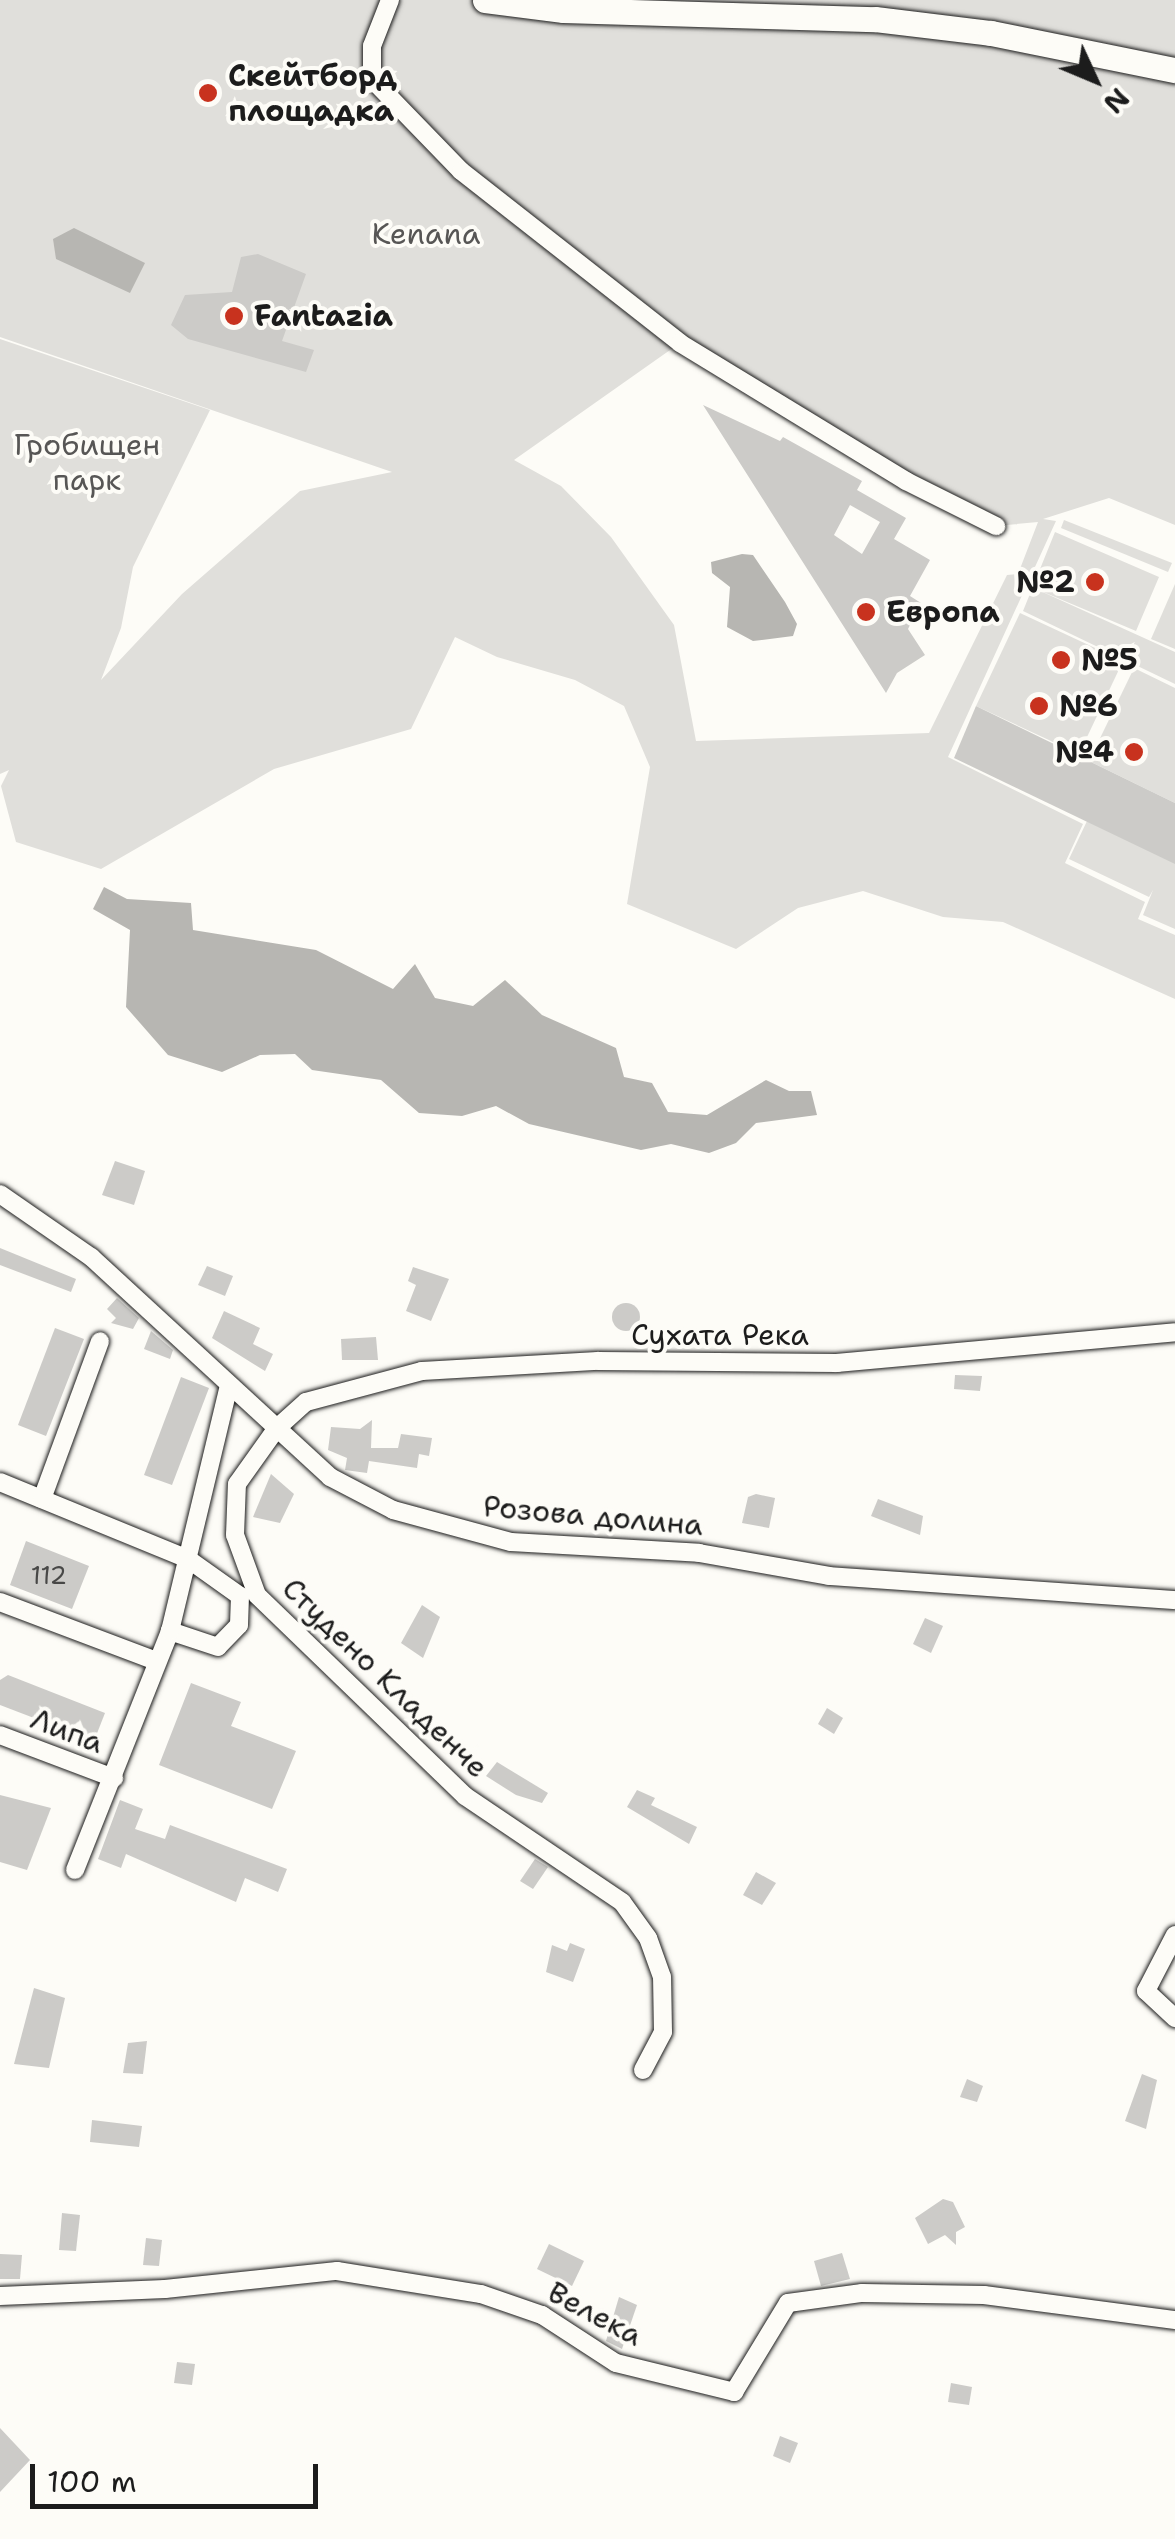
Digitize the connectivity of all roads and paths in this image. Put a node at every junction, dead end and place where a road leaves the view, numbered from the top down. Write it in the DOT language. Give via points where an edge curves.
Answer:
graph roads {
  1 [pos="390,0"];
  2 [pos="484,0"];
  3 [pos="1175,70"];
  4 [pos="996,526"];
  5 [pos="0,1194"];
  6 [pos="1175,1332"];
  7 [pos="100,1341"];
  8 [pos="228,1385"];
  9 [pos="276,1428"];
  10 [pos="0,1482"];
  11 [pos="42,1499"];
  12 [pos="188,1558"];
  13 [pos="248,1596"];
  14 [pos="1175,1600"];
  15 [pos="0,1602"];
  16 [pos="170,1631"];
  17 [pos="156,1661"];
  18 [pos="0,1735"];
  19 [pos="114,1778"];
  20 [pos="75,1870"];
  21 [pos="1175,1935"];
  22 [pos="1175,2018"];
  23 [pos="644,2070"];
  24 [pos="0,2296"];
  25 [pos="1175,2320"];
  1 -- 4 [label="street" via="372,46 372,79 462,171 680,343 906,481"];
  2 -- 3 [label="main road" via="564,10 893,21"];
  5 -- 8 [label="street, Розова долина" via="91,1257"];
  6 -- 9 [label="street, Сухата Река" via="837,1363 598,1361 422,1371 306,1402"];
  7 -- 11 [label="street"];
  8 -- 9 [label="street, Розова долина"];
  8 -- 12 [label="street"];
  9 -- 13 [label="street, Студено Кладенче" via="237,1484 234,1534"];
  9 -- 14 [label="street, Розова долина" via="357,1496 452,1530 512,1542 699,1552 829,1576"];
  10 -- 11 [label="street"];
  11 -- 12 [label="street"];
  12 -- 13 [label="street"];
  12 -- 16 [label="street"];
  13 -- 16 [label="street" via="239,1625 218,1647"];
  13 -- 23 [label="street, Студено Кладенче" via="465,1796 631,1912 656,1958 666,2016"];
  15 -- 17 [label="street"];
  16 -- 17 [label="street"];
  17 -- 19 [label="street"];
  18 -- 19 [label="street, Липа"];
  19 -- 20 [label="street"];
  21 -- 22 [label="street" via="1146,1992"];
  24 -- 25 [label="street, Велека" via="165,2290 337,2271 482,2294 542,2315 616,2363 734,2392 788,2303 862,2294 984,2295"];
}
